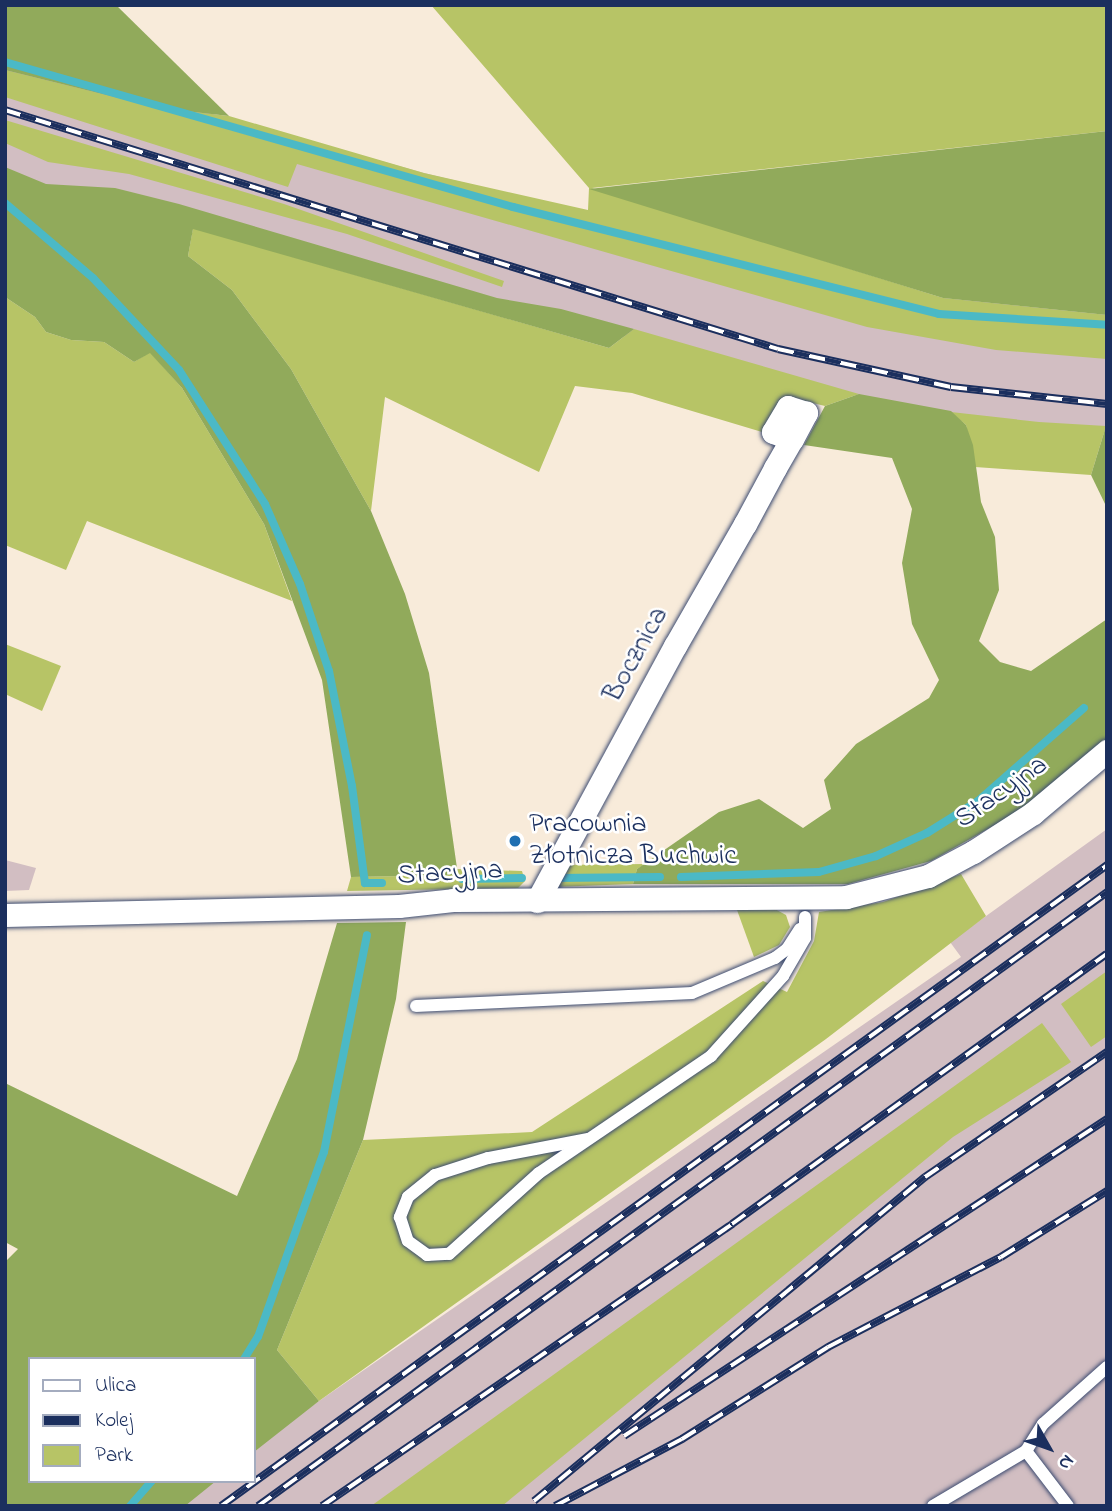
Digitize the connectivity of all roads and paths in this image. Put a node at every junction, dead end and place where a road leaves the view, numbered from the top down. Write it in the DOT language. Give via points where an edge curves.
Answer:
graph roads {
  1 [pos="792,439"];
  2 [pos="1107,751"];
  3 [pos="537,901"];
  4 [pos="806,908"];
  5 [pos="5,915"];
  6 [pos="416,1006"];
  7 [pos="588,1139"];
  8 [pos="1107,1367"];
  9 [pos="1026,1451"];
  10 [pos="933,1506"];
  11 [pos="1068,1506"];
  1 -- 3 [label="street, Bocznica"];
  2 -- 4 [label="street, Stacyjna" via="1016,824 928,876"];
  3 -- 4 [label="street, Stacyjna"];
  3 -- 5 [label="street, Stacyjna"];
  4 -- 6 [label="lane" via="796,937 775,958 692,993"];
  4 -- 7 [label="lane" via="805,938 783,976 711,1056"];
  7 -- 7 [label="lane" via="539,1172 449,1254 427,1255 408,1241 400,1217 408,1197 435,1175 488,1158"];
  8 -- 9 [label="lane" via="1043,1424"];
  9 -- 10 [label="lane"];
  9 -- 11 [label="lane"];
}
